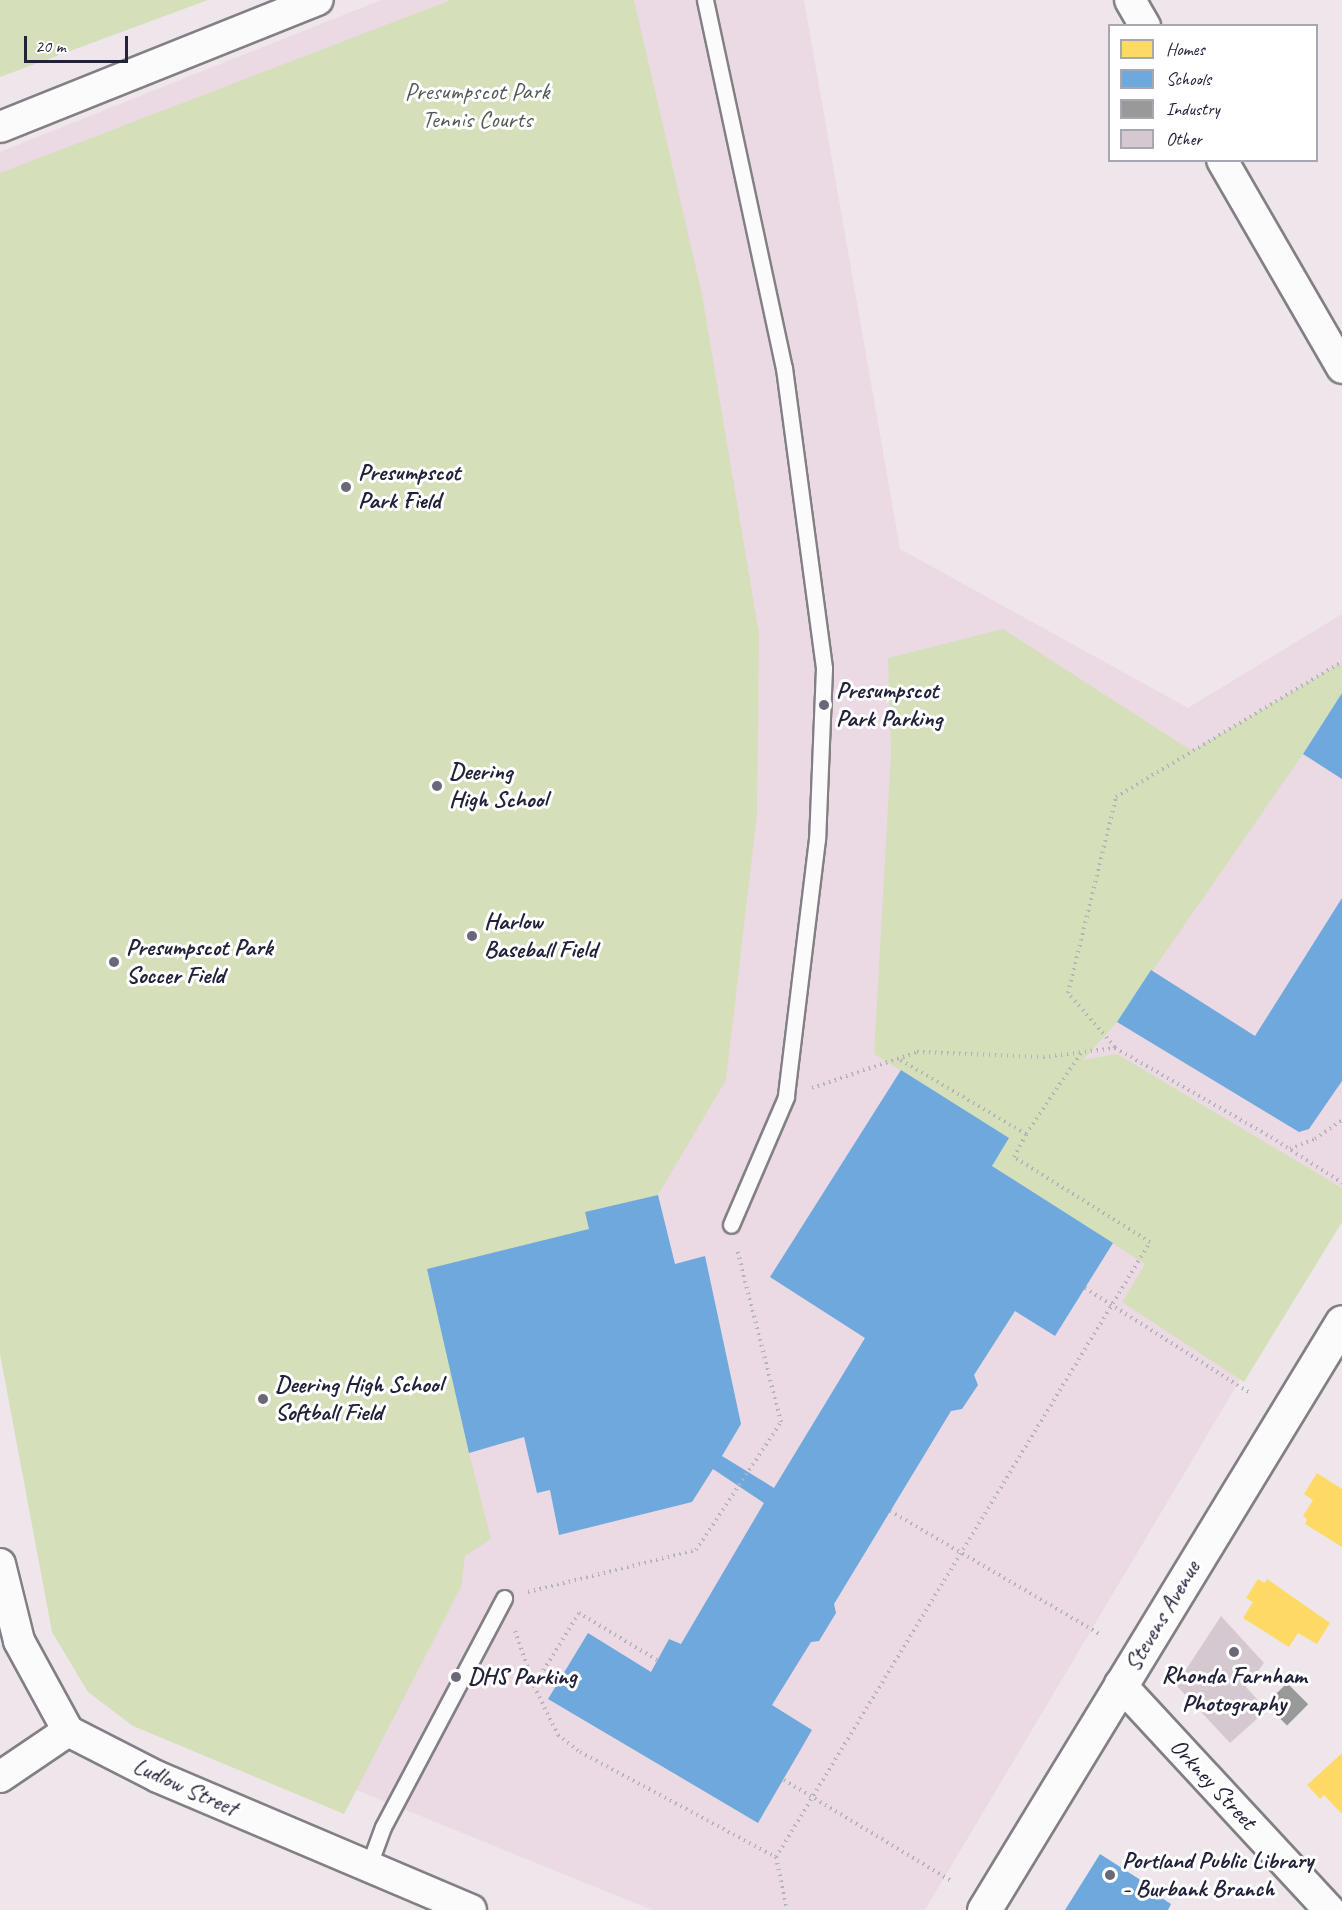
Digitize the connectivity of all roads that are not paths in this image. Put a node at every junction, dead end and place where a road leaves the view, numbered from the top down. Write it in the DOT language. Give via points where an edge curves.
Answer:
graph roads {
  1 [pos="318,0"];
  2 [pos="705,0"];
  3 [pos="1130,0"];
  4 [pos="1144,24"];
  5 [pos="0,127"];
  6 [pos="1223,162"];
  7 [pos="1342,368"];
  8 [pos="731,1225"];
  9 [pos="1342,1322"];
  10 [pos="0,1564"];
  11 [pos="504,1598"];
  12 [pos="1120,1684"];
  13 [pos="68,1731"];
  14 [pos="0,1777"];
  15 [pos="369,1865"];
  16 [pos="471,1910"];
  17 [pos="984,1910"];
  18 [pos="1329,1910"];
  1 -- 5 [label="street"];
  2 -- 8 [label="lane" via="784,368 824,668 817,839 786,1097"];
  3 -- 4 [label="street"];
  6 -- 7 [label="street"];
  9 -- 12 [label="main road, Stevens Avenue"];
  10 -- 13 [label="street" via="19,1641"];
  11 -- 15 [label="lane" via="383,1827"];
  12 -- 17 [label="main road, Stevens Avenue"];
  12 -- 18 [label="street, Orkney Street"];
  13 -- 14 [label="street"];
  13 -- 15 [label="street, Ludlow Street" via="158,1777"];
  15 -- 16 [label="street, Ludlow Street"];
}
